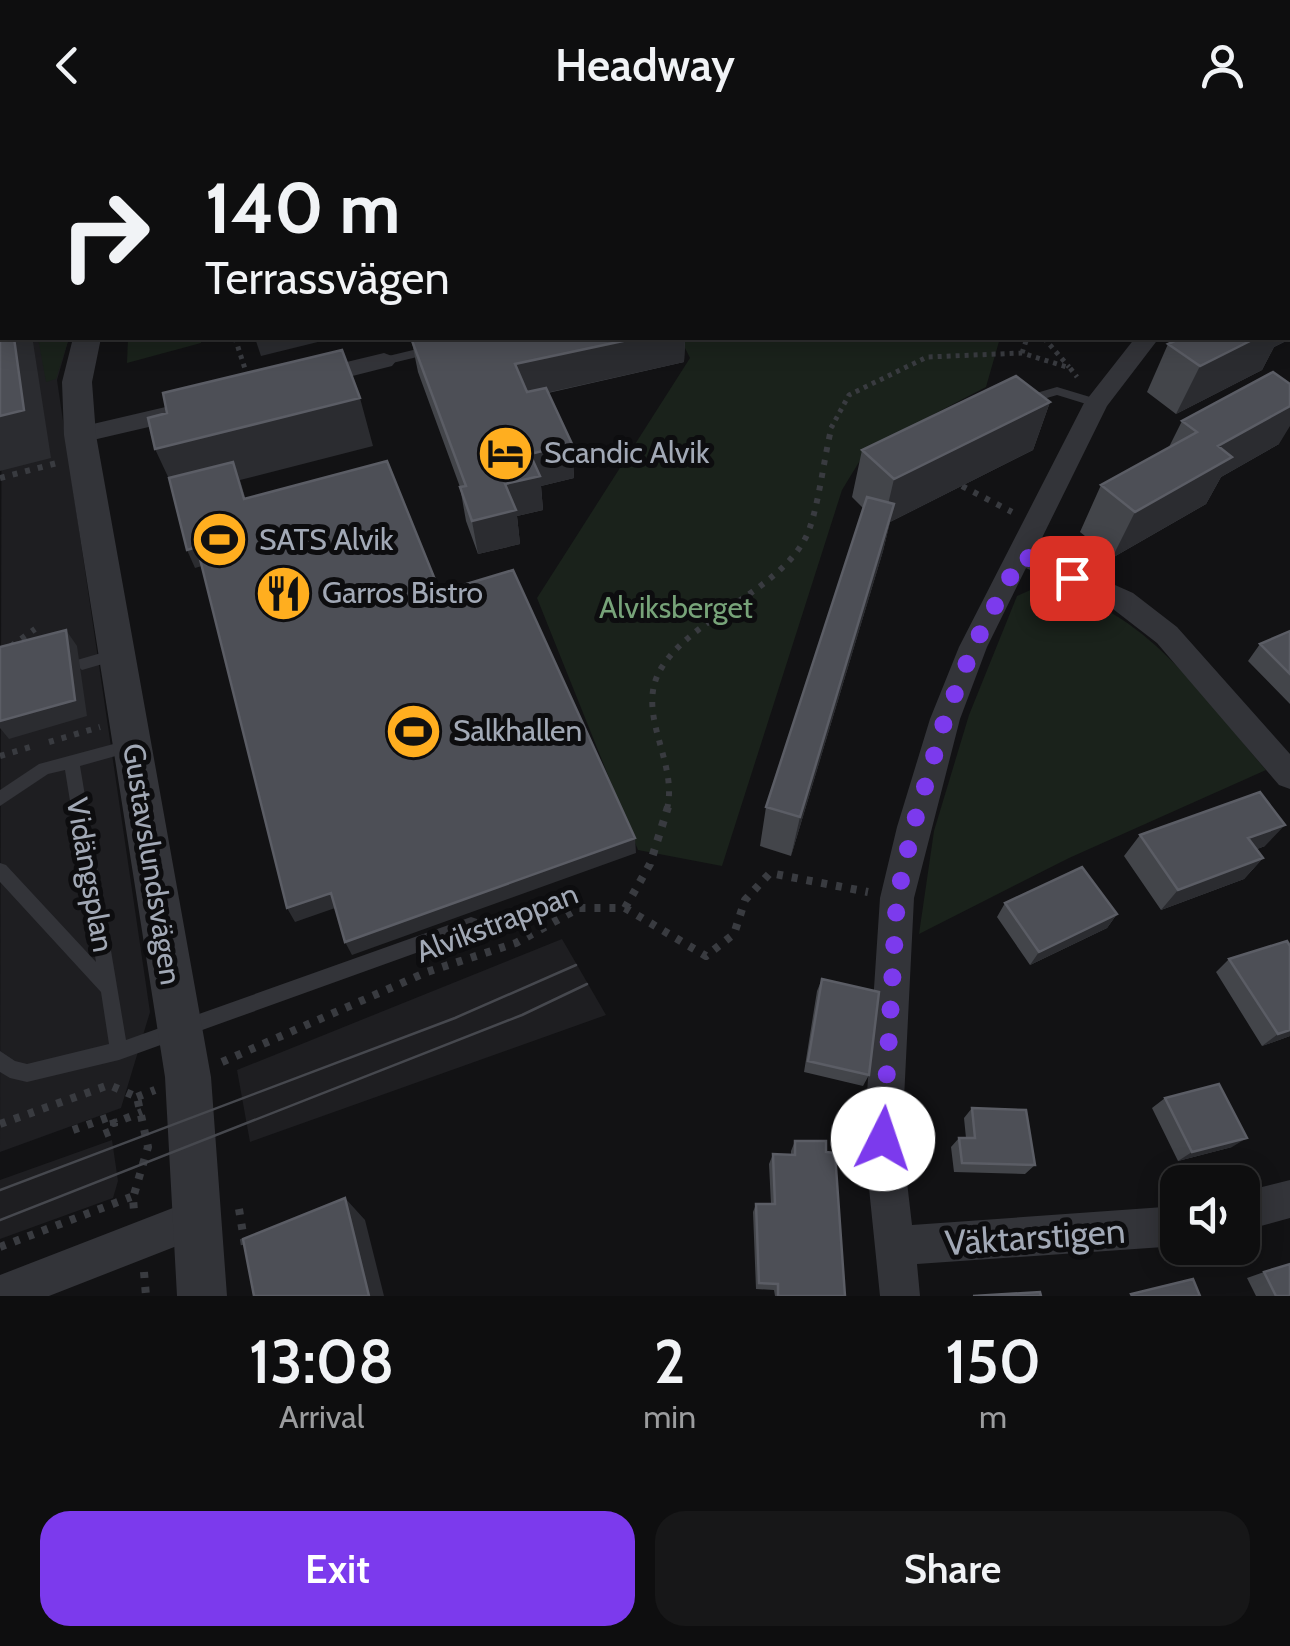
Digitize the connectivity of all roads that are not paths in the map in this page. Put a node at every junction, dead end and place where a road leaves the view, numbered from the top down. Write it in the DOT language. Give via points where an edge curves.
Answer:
graph roads {
  1 [pos="87,340"];
  2 [pos="1145,340"];
  3 [pos="449,345"];
  4 [pos="384,361"];
  5 [pos="253,394"];
  6 [pos="215,403"];
  7 [pos="1014,404"];
  8 [pos="1096,404"];
  9 [pos="71,449"];
  10 [pos="1022,555"];
  11 [pos="115,655"];
  12 [pos="82,664"];
  13 [pos="130,732"];
  14 [pos="71,760"];
  15 [pos="1286,764"];
  16 [pos="0,800"];
  17 [pos="0,870"];
  18 [pos="470,926"];
  19 [pos="109,990"];
  20 [pos="180,1030"];
  21 [pos="119,1051"];
  22 [pos="0,1060"];
  23 [pos="1290,1199"];
  24 [pos="1260,1207"];
  25 [pos="196,1219"];
  26 [pos="1160,1227"];
  27 [pos="893,1246"];
  28 [pos="0,1295"];
  29 [pos="202,1296"];
  30 [pos="900,1296"];
  1 -- 9 [label="street, Gustavslundsvägen"];
  2 -- 8 [label="street"];
  3 -- 4 [label="lane"];
  4 -- 5 [label="street"];
  6 -- 9 [label="street"];
  7 -- 8 [label="lane" via="1058,391"];
  8 -- 10 [label="street"];
  9 -- 11 [label="street, Gustavslundsvägen"];
  10 -- 15 [label="street" via="1123,601 1167,635"];
  10 -- 27 [label="street" via="973,647 945,719 897,898 883,1139"];
  11 -- 12 [label="lane"];
  11 -- 13 [label="street, Gustavslundsvägen"];
  13 -- 14 [label="lane, Vidängsplan"];
  13 -- 20 [label="street, Gustavslundsvägen"];
  14 -- 16 [label="lane, Vidängsplan" via="33,775"];
  14 -- 19 [label="lane, Vidängsplan"];
  17 -- 19 [label="lane, Vidängsplan"];
  18 -- 20 [label="lane"];
  19 -- 21 [label="lane, Vidängsplan"];
  20 -- 21 [label="lane"];
  20 -- 25 [label="street, Gustavslundsvägen"];
  21 -- 22 [label="lane" via="27,1073"];
  23 -- 24 [label="street"];
  25 -- 28 [label="street"];
  25 -- 29 [label="street, Gustavslundsvägen"];
  26 -- 27 [label="street, Väktarstigen"];
  27 -- 30 [label="street"];
}
